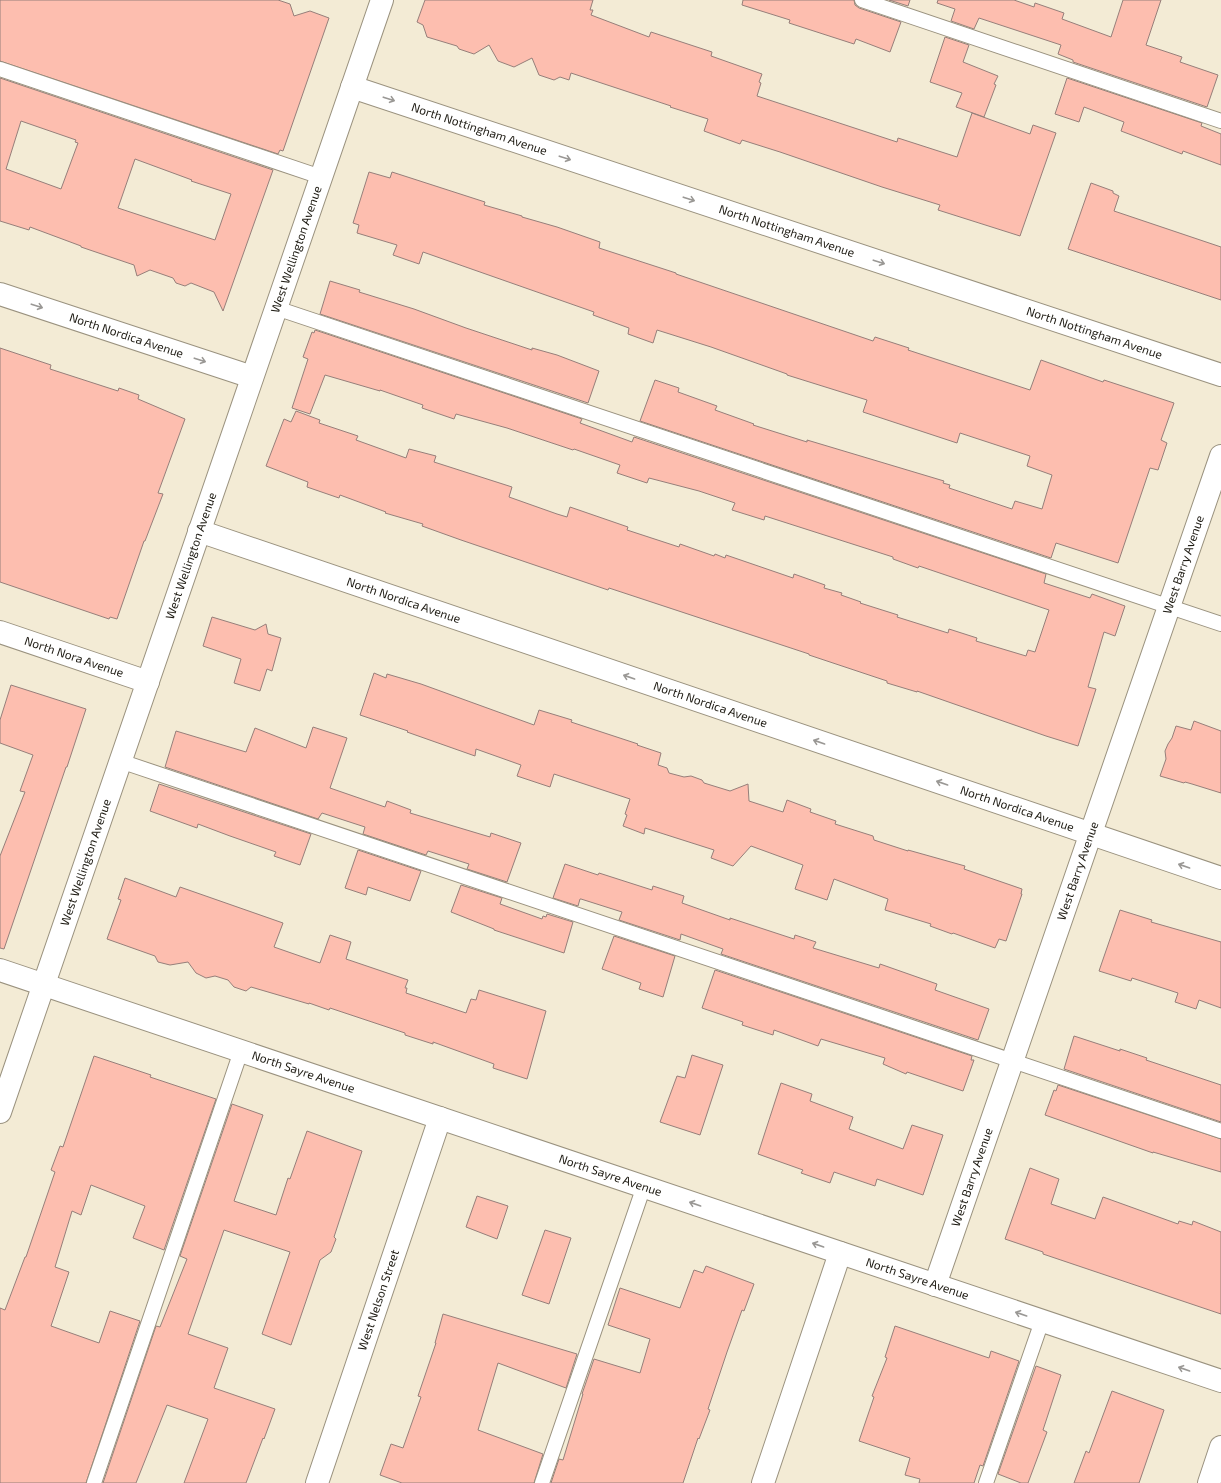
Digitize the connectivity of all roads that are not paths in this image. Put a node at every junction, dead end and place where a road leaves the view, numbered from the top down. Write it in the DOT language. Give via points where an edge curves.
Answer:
graph roads {
  1 [pos="382,0"];
  2 [pos="862,0"];
  3 [pos="0,69"];
  4 [pos="352,87"];
  5 [pos="1221,120"];
  6 [pos="321,177"];
  7 [pos="0,294"];
  8 [pos="276,308"];
  9 [pos="1221,375"];
  10 [pos="252,377"];
  11 [pos="1221,456"];
  12 [pos="199,531"];
  13 [pos="1169,606"];
  14 [pos="1221,624"];
  15 [pos="0,632"];
  16 [pos="148,682"];
  17 [pos="120,761"];
  18 [pos="1091,834"];
  19 [pos="1221,878"];
  20 [pos="0,970"];
  21 [pos="44,984"];
  22 [pos="241,1051"];
  23 [pos="1013,1061"];
  24 [pos="0,1112"];
  25 [pos="440,1118"];
  26 [pos="1221,1131"];
  27 [pos="644,1186"];
  28 [pos="840,1253"];
  29 [pos="935,1285"];
  30 [pos="1042,1321"];
  31 [pos="1221,1381"];
  32 [pos="1221,1447"];
  33 [pos="94,1483"];
  34 [pos="317,1483"];
  35 [pos="542,1483"];
  36 [pos="763,1483"];
  37 [pos="986,1483"];
  38 [pos="1209,1483"];
  1 -- 4 [label="street, West Wellington Avenue"];
  2 -- 5 [label="lane"];
  3 -- 6 [label="lane"];
  4 -- 6 [label="street, West Wellington Avenue"];
  4 -- 9 [label="street, North Nottingham Avenue, one-way"];
  6 -- 8 [label="street, West Wellington Avenue"];
  7 -- 10 [label="street, North Nordica Avenue, one-way"];
  8 -- 10 [label="street, West Wellington Avenue"];
  8 -- 13 [label="lane"];
  10 -- 12 [label="street, West Wellington Avenue"];
  11 -- 13 [label="street, West Barry Avenue"];
  12 -- 16 [label="street, West Wellington Avenue"];
  18 -- 12 [label="street, North Nordica Avenue, one-way"];
  13 -- 14 [label="lane"];
  13 -- 18 [label="street, West Barry Avenue"];
  15 -- 16 [label="street, North Nora Avenue"];
  16 -- 17 [label="street, West Wellington Avenue"];
  17 -- 21 [label="street, West Wellington Avenue"];
  17 -- 23 [label="lane"];
  19 -- 18 [label="street, North Nordica Avenue, one-way"];
  18 -- 23 [label="street, West Barry Avenue"];
  20 -- 21 [label="street, North Sayre Avenue"];
  21 -- 22 [label="street, North Sayre Avenue"];
  21 -- 24 [label="street, West Wellington Avenue"];
  22 -- 25 [label="street, North Sayre Avenue"];
  22 -- 33 [label="lane"];
  23 -- 26 [label="lane"];
  23 -- 29 [label="street, West Barry Avenue"];
  25 -- 27 [label="street, North Sayre Avenue"];
  25 -- 34 [label="street, West Nelson Street"];
  28 -- 27 [label="street, North Sayre Avenue, one-way"];
  27 -- 35 [label="lane"];
  28 -- 29 [label="street, North Sayre Avenue"];
  28 -- 36 [label="street"];
  30 -- 29 [label="street, North Sayre Avenue, one-way"];
  31 -- 30 [label="street, North Sayre Avenue, one-way"];
  30 -- 37 [label="lane"];
  32 -- 38 [label="street"];
}
